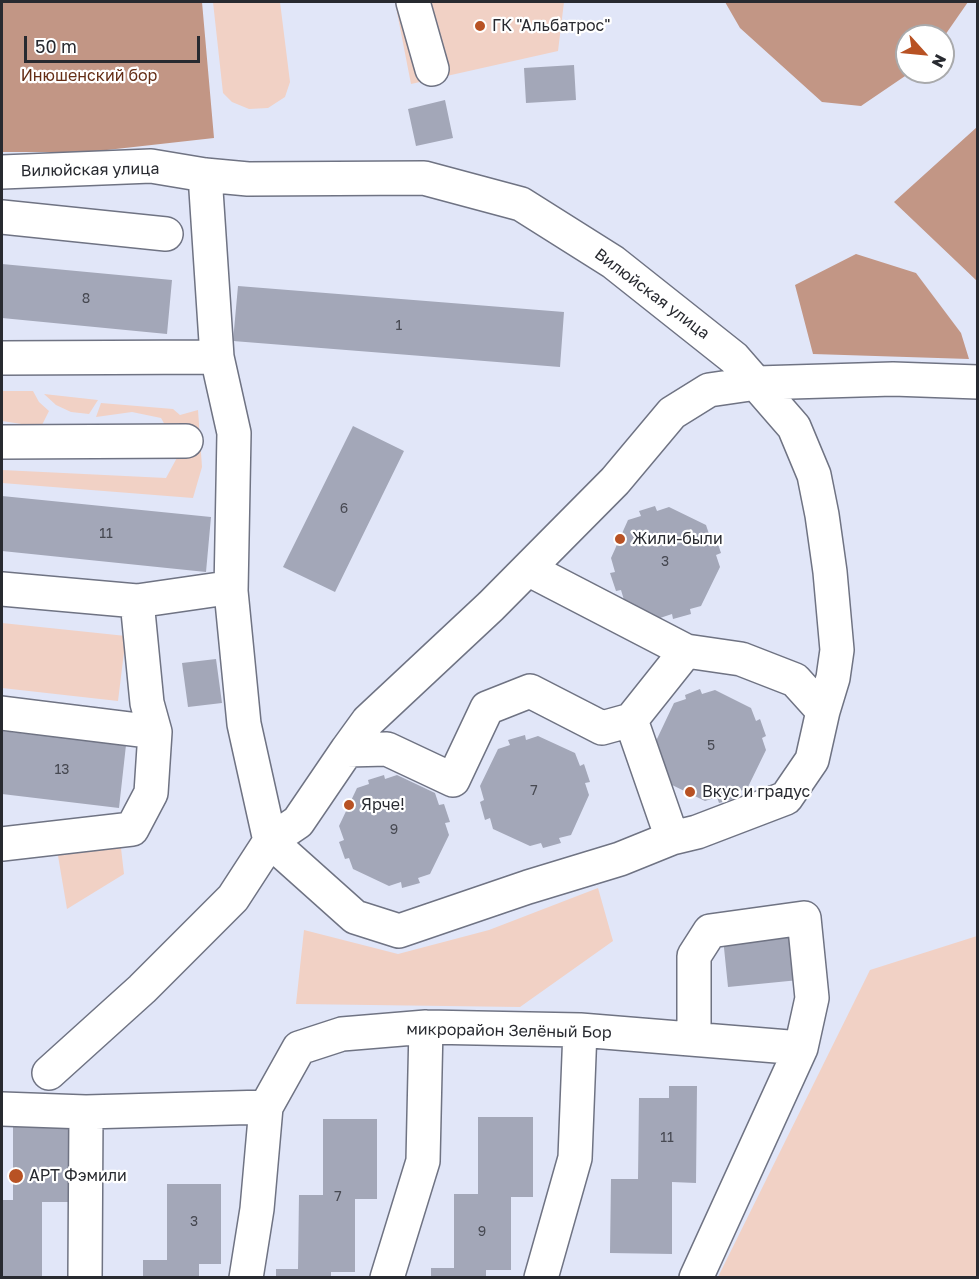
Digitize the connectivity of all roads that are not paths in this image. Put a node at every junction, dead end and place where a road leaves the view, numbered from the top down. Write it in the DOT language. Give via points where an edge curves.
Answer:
graph roads {
  1 [pos="413,2"];
  2 [pos="432,69"];
  3 [pos="2,172"];
  4 [pos="205,175"];
  5 [pos="2,217"];
  6 [pos="166,234"];
  7 [pos="217,357"];
  8 [pos="2,358"];
  9 [pos="978,382"];
  10 [pos="757,383"];
  11 [pos="186,441"];
  12 [pos="2,442"];
  13 [pos="528,569"];
  14 [pos="2,589"];
  15 [pos="231,591"];
  16 [pos="137,601"];
  17 [pos="686,651"];
  18 [pos="823,711"];
  19 [pos="2,713"];
  20 [pos="631,720"];
  21 [pos="155,732"];
  22 [pos="347,750"];
  23 [pos="672,838"];
  24 [pos="270,841"];
  25 [pos="2,844"];
  26 [pos="426,1027"];
  27 [pos="580,1030"];
  28 [pos="694,1039"];
  29 [pos="801,1048"];
  30 [pos="49,1073"];
  31 [pos="266,1107"];
  32 [pos="2,1109"];
  33 [pos="86,1112"];
  34 [pos="85,1278"];
  35 [pos="246,1278"];
  36 [pos="387,1278"];
  37 [pos="541,1278"];
  38 [pos="696,1278"];
  1 -- 2 [label="street"];
  3 -- 4 [label="street, Вилюйская улица" via="151,166"];
  4 -- 7 [label="street"];
  4 -- 10 [label="street, Вилюйская улица" via="248,179 424,178 521,204 613,262 734,358"];
  5 -- 6 [label="street"];
  7 -- 8 [label="street"];
  7 -- 15 [label="street" via="234,433"];
  9 -- 10 [label="street" via="893,379"];
  10 -- 13 [label="street" via="709,390 672,413 615,481"];
  10 -- 18 [label="street, Вилюйская улица" via="794,427 814,475 837,650"];
  11 -- 12 [label="street"];
  13 -- 17 [label="street"];
  13 -- 22 [label="street" via="368,721"];
  14 -- 16 [label="street"];
  15 -- 16 [label="street"];
  15 -- 24 [label="street" via="244,724"];
  16 -- 21 [label="street" via="147,703"];
  17 -- 18 [label="street" via="741,659 795,680"];
  17 -- 20 [label="street"];
  18 -- 23 [label="street" via="812,760 786,798"];
  19 -- 21 [label="street"];
  20 -- 22 [label="street" via="602,728 530,691 487,708 453,780 387,749"];
  20 -- 23 [label="street"];
  21 -- 25 [label="street" via="151,793 132,829"];
  22 -- 24 [label="street" via="298,822"];
  23 -- 24 [label="street" via="620,859 399,931 355,917"];
  24 -- 30 [label="street" via="233,898"];
  26 -- 27 [label="street, микрорайон Зелёный Бор"];
  26 -- 31 [label="street, микрорайон Зелёный Бор" via="342,1034 298,1048"];
  26 -- 36 [label="street" via="423,1161"];
  27 -- 28 [label="street, микрорайон Зелёный Бор"];
  27 -- 37 [label="street" via="574,1158"];
  28 -- 29 [label="street, микрорайон Зелёный Бор"];
  28 -- 29 [label="street" via="694,956 710,931 804,918 812,998"];
  29 -- 38 [label="street"];
  31 -- 33 [label="street"];
  31 -- 35 [label="street"];
  32 -- 33 [label="street"];
  33 -- 34 [label="street"];
}
